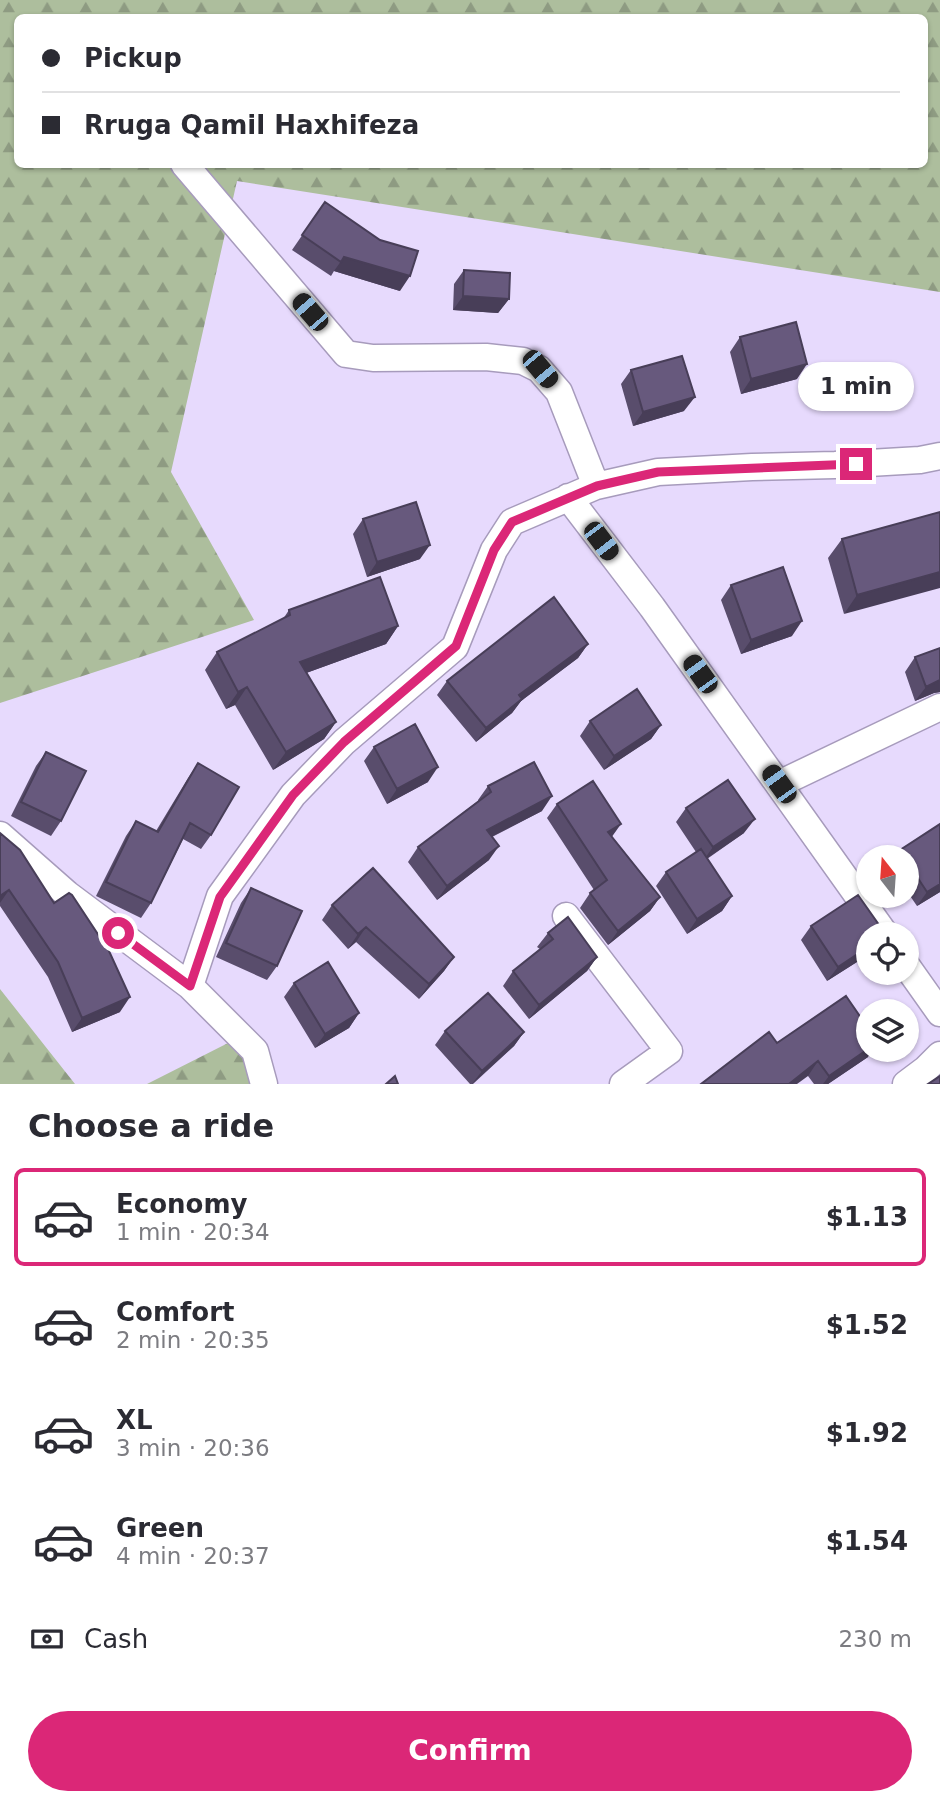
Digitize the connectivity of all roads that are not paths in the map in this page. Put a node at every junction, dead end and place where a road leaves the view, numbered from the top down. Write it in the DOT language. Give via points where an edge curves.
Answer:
graph roads {
  1 [pos="187,168"];
  2 [pos="940,456"];
  3 [pos="597,486"];
  4 [pos="568,497"];
  5 [pos="940,707"];
  6 [pos="779,784"];
  7 [pos="0,835"];
  8 [pos="566,916"];
  9 [pos="877,922"];
  10 [pos="919,983"];
  11 [pos="190,986"];
  12 [pos="940,1013"];
  13 [pos="940,1055"];
  14 [pos="264,1084"];
  15 [pos="623,1084"];
  16 [pos="906,1084"];
  1 -- 3 [label="street" via="346,354 373,358 486,356 523,361 540,369 559,392"];
  2 -- 3 [label="street" via="847,465 658,472"];
  3 -- 4 [label="street"];
  4 -- 6 [label="street"];
  4 -- 11 [label="street" via="512,522 494,550 456,646 344,742 293,795 220,897"];
  5 -- 6 [label="street"];
  6 -- 9 [label="street"];
  7 -- 11 [label="street" via="66,894"];
  8 -- 15 [label="street" via="669,1051"];
  10 -- 12 [label="street"];
  11 -- 14 [label="street" via="255,1051"];
  13 -- 16 [label="street"];
}
